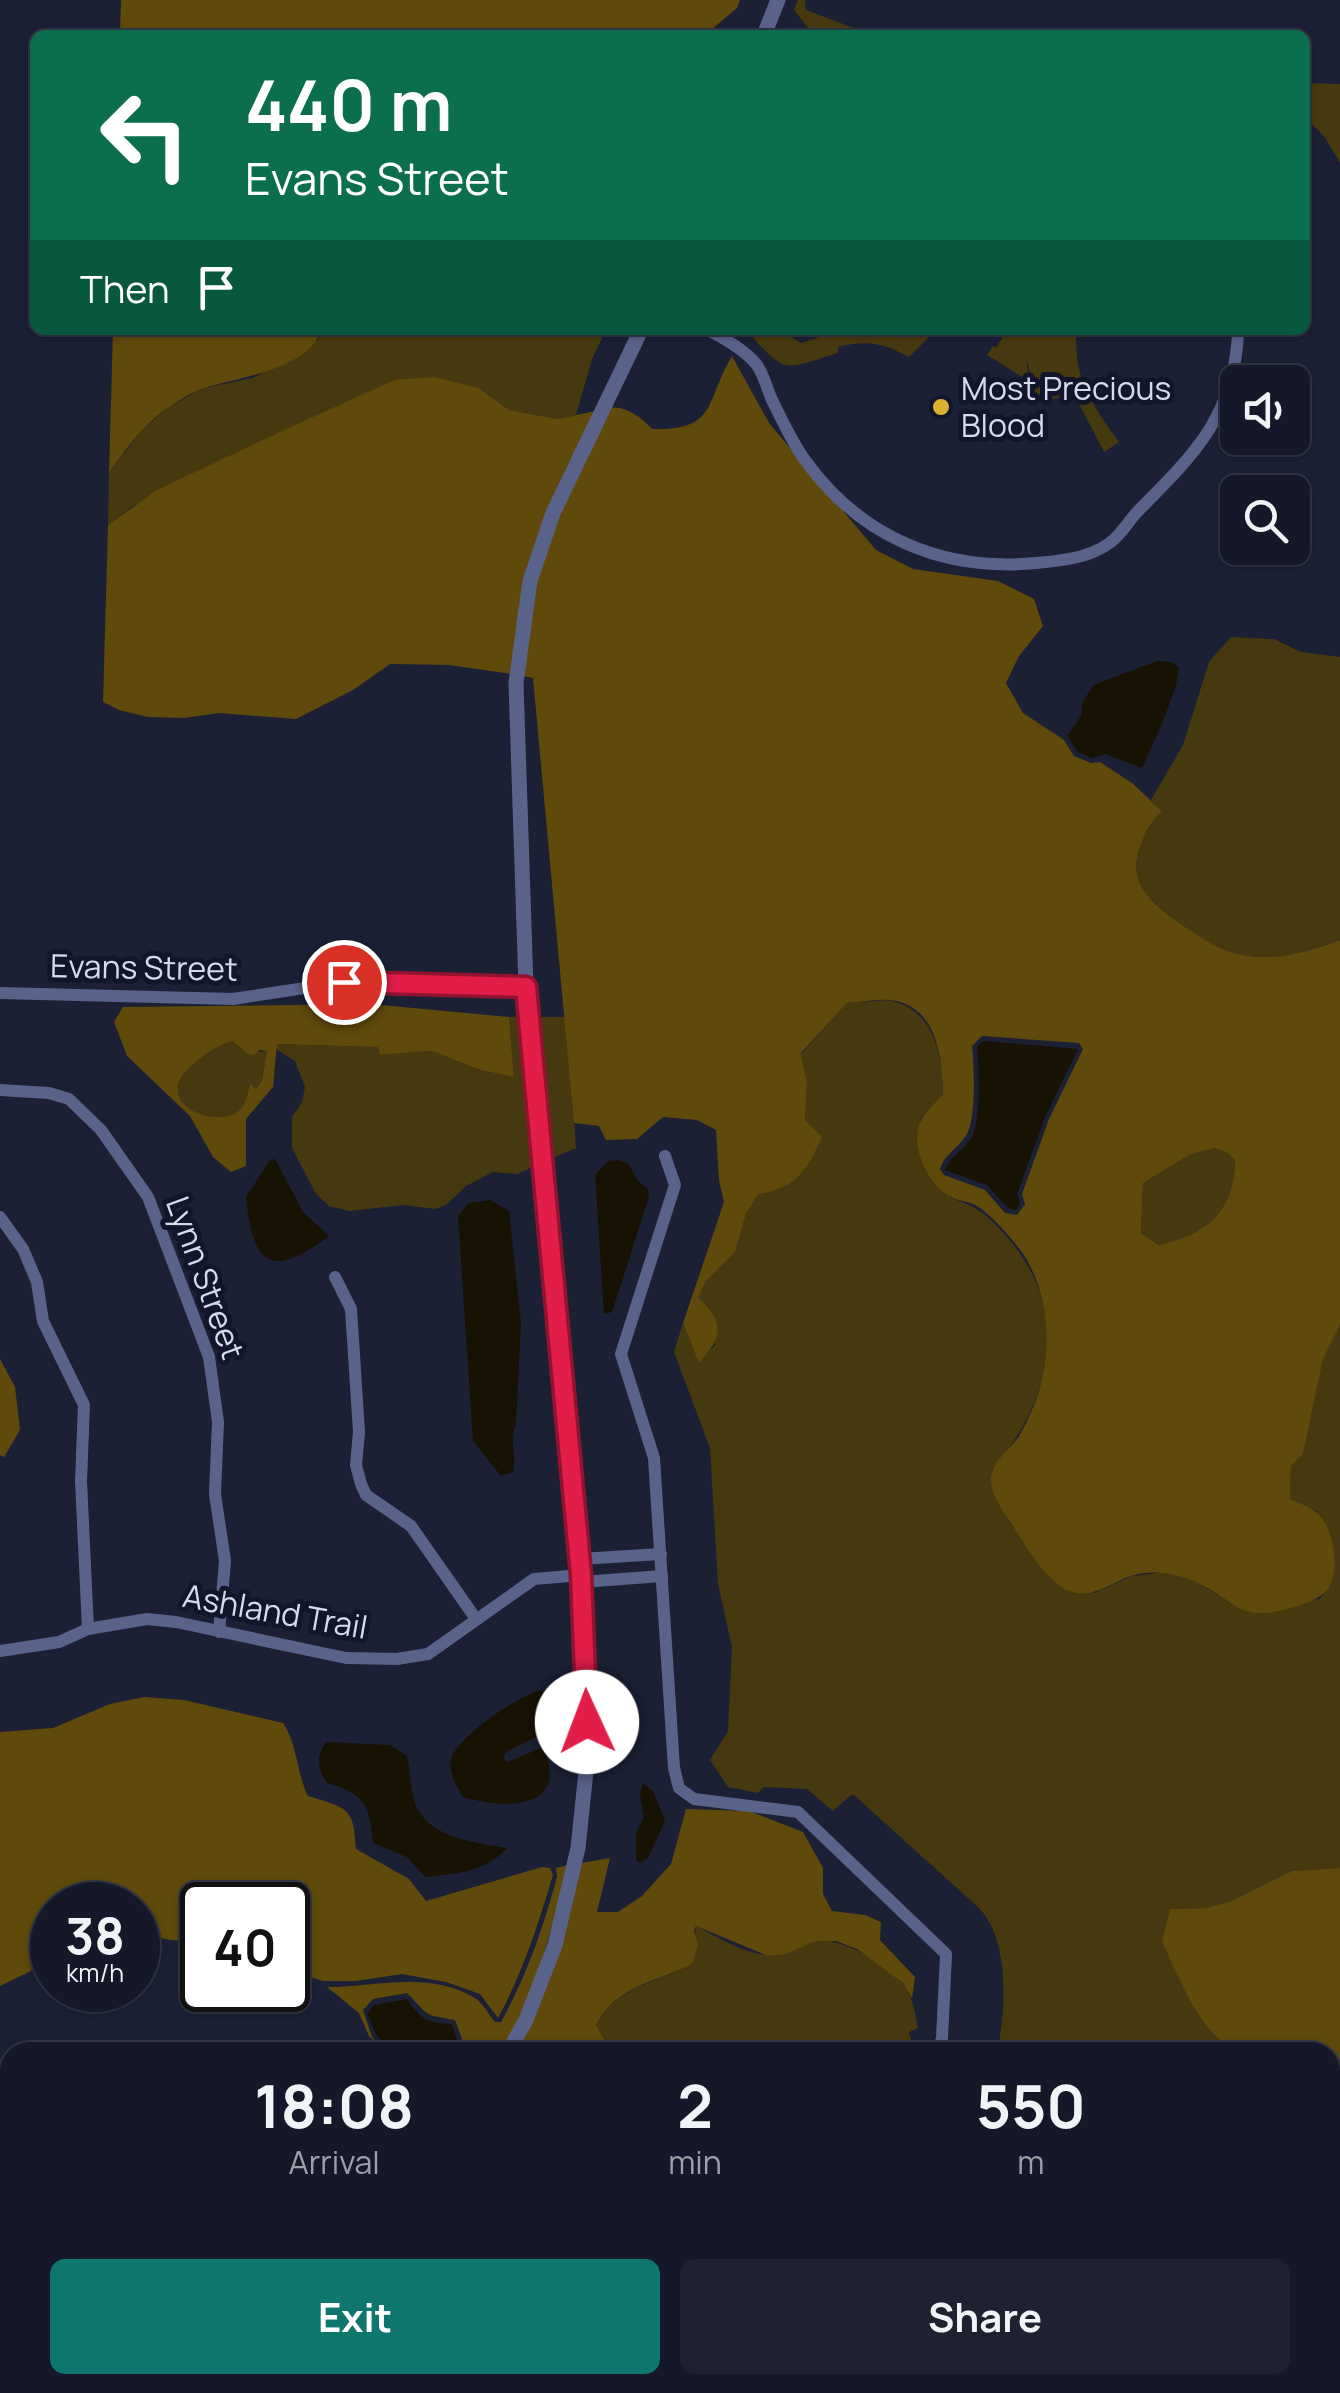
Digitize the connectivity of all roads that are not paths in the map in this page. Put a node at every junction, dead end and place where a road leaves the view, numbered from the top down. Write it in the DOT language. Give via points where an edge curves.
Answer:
graph roads {
  1 [pos="778,0"];
  2 [pos="766,30"];
  3 [pos="639,335"];
  4 [pos="717,335"];
  5 [pos="1237,335"];
  6 [pos="526,987"];
  7 [pos="0,992"];
  8 [pos="0,1090"];
  9 [pos="664,1156"];
  10 [pos="0,1218"];
  11 [pos="335,1277"];
  12 [pos="661,1554"];
  13 [pos="581,1572"];
  14 [pos="662,1576"];
  15 [pos="476,1619"];
  16 [pos="88,1629"];
  17 [pos="219,1632"];
  18 [pos="0,1652"];
  19 [pos="514,2042"];
  20 [pos="941,2042"];
  1 -- 2 [label="street"];
  3 -- 6 [label="street" via="553,513 530,581 516,682"];
  4 -- 5 [label="street" via="757,366 804,459 839,500 888,537 941,557 1001,566 1065,560 1108,545 1186,465 1215,422 1230,385"];
  6 -- 7 [label="street, Evans Street" via="344,982 233,999"];
  6 -- 13 [label="street"];
  8 -- 17 [label="street, Lynn Street" via="69,1099 102,1130 148,1197 209,1357 225,1561"];
  9 -- 12 [label="street" via="675,1185 621,1354 654,1458"];
  10 -- 16 [label="street" via="23,1249 43,1320 84,1405"];
  11 -- 15 [label="street" via="351,1309 361,1484 366,1495 411,1526"];
  12 -- 13 [label="street"];
  12 -- 14 [label="street"];
  13 -- 14 [label="street"];
  13 -- 15 [label="street, Ashland Trail" via="534,1578"];
  13 -- 19 [label="street" via="588,1752 578,1848 555,1944"];
  14 -- 20 [label="street" via="679,1788 694,1799 798,1812 946,1954"];
  15 -- 17 [label="street, Ashland Trail" via="428,1654 397,1658 346,1658"];
  16 -- 17 [label="street, Ashland Trail" via="147,1619"];
  16 -- 18 [label="street, Ashland Trail" via="60,1642"];
}
